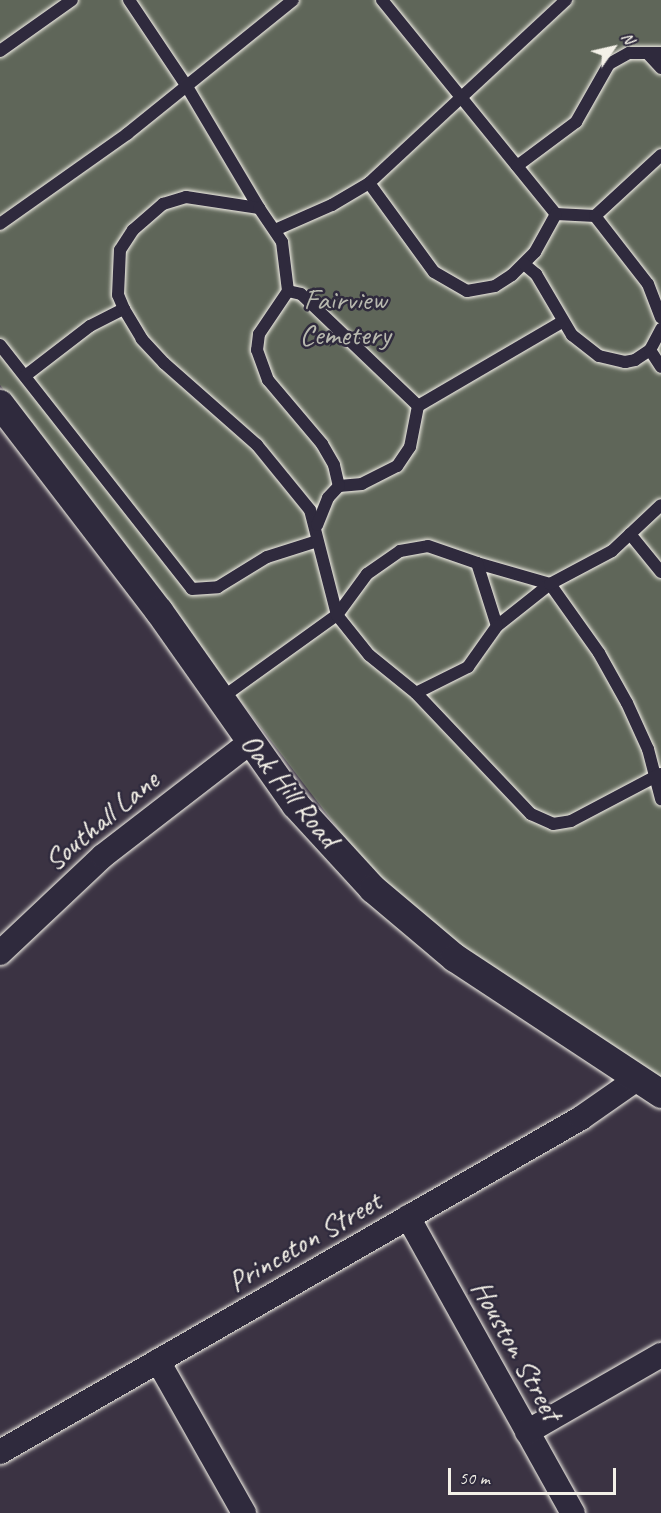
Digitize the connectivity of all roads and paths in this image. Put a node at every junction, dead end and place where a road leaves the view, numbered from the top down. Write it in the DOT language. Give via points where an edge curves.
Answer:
graph roads {
  1 [pos="72,0"];
  2 [pos="129,0"];
  3 [pos="293,0"];
  4 [pos="382,0"];
  5 [pos="566,0"];
  6 [pos="0,51"];
  7 [pos="661,52"];
  8 [pos="648,54"];
  9 [pos="661,68"];
  10 [pos="186,85"];
  11 [pos="460,97"];
  12 [pos="661,155"];
  13 [pos="518,166"];
  14 [pos="369,183"];
  15 [pos="259,208"];
  16 [pos="556,214"];
  17 [pos="595,216"];
  18 [pos="0,224"];
  19 [pos="275,230"];
  20 [pos="524,264"];
  21 [pos="288,291"];
  22 [pos="124,309"];
  23 [pos="661,318"];
  24 [pos="562,322"];
  25 [pos="661,329"];
  26 [pos="0,345"];
  27 [pos="650,350"];
  28 [pos="661,367"];
  29 [pos="25,376"];
  30 [pos="0,404"];
  31 [pos="418,406"];
  32 [pos="339,486"];
  33 [pos="661,505"];
  34 [pos="317,525"];
  35 [pos="630,534"];
  36 [pos="317,541"];
  37 [pos="477,562"];
  38 [pos="661,572"];
  39 [pos="550,584"];
  40 [pos="337,615"];
  41 [pos="497,626"];
  42 [pos="416,693"];
  43 [pos="220,699"];
  44 [pos="249,743"];
  45 [pos="658,775"];
  46 [pos="661,799"];
  47 [pos="0,953"];
  48 [pos="637,1079"];
  49 [pos="661,1094"];
  50 [pos="408,1217"];
  51 [pos="661,1355"];
  52 [pos="158,1362"];
  53 [pos="527,1432"];
  54 [pos="0,1452"];
  55 [pos="244,1513"];
  56 [pos="573,1513"];
  1 -- 6 [label="lane"];
  2 -- 10 [label="lane"];
  3 -- 10 [label="lane"];
  4 -- 11 [label="lane"];
  5 -- 11 [label="lane"];
  7 -- 8 [label="lane"];
  8 -- 9 [label="lane"];
  8 -- 13 [label="lane" via="629,53 609,64 576,122"];
  10 -- 15 [label="lane"];
  10 -- 18 [label="lane" via="127,134"];
  11 -- 13 [label="lane"];
  11 -- 14 [label="lane"];
  12 -- 17 [label="lane"];
  13 -- 16 [label="lane"];
  14 -- 19 [label="lane" via="332,205"];
  14 -- 20 [label="lane" via="417,253 453,286 473,291 495,286"];
  15 -- 19 [label="lane"];
  15 -- 22 [label="lane" via="186,197 147,215 133,230 119,257 118,295"];
  16 -- 17 [label="lane"];
  16 -- 20 [label="lane"];
  17 -- 23 [label="lane" via="648,284"];
  19 -- 21 [label="lane" via="282,242"];
  20 -- 24 [label="lane" via="536,274"];
  21 -- 31 [label="lane" via="301,294"];
  21 -- 32 [label="lane" via="259,334 260,362 268,380 322,444 334,465"];
  22 -- 29 [label="lane" via="90,326"];
  22 -- 34 [label="lane" via="142,339 164,363 282,472"];
  24 -- 27 [label="lane" via="582,345 608,360 635,360"];
  24 -- 31 [label="lane"];
  25 -- 27 [label="lane"];
  26 -- 29 [label="lane"];
  27 -- 28 [label="lane"];
  29 -- 36 [label="lane" via="192,589 198,592 218,587 267,557"];
  30 -- 43 [label="street, Oak Hill Road" via="159,611"];
  31 -- 32 [label="lane" via="410,447 397,466 362,483"];
  32 -- 34 [label="lane" via="328,498"];
  33 -- 35 [label="lane"];
  34 -- 36 [label="lane"];
  35 -- 38 [label="lane"];
  35 -- 39 [label="lane" via="612,551"];
  36 -- 40 [label="lane" via="332,583"];
  37 -- 39 [label="lane"];
  37 -- 40 [label="lane" via="428,546 400,551 367,574"];
  37 -- 41 [label="lane"];
  39 -- 41 [label="lane"];
  39 -- 45 [label="lane" via="618,685"];
  40 -- 42 [label="lane" via="369,655"];
  40 -- 43 [label="lane"];
  41 -- 42 [label="lane" via="468,667"];
  42 -- 45 [label="lane" via="531,813 547,822 571,821"];
  43 -- 44 [label="street, Oak Hill Road"];
  44 -- 47 [label="street, Southall Lane" via="103,856"];
  44 -- 48 [label="street, Oak Hill Road" via="312,824 404,918 455,958"];
  45 -- 46 [label="lane"];
  48 -- 49 [label="street, Oak Hill Road"];
  48 -- 50 [label="street, Princeton Street" via="581,1118"];
  50 -- 52 [label="street, Princeton Street"];
  50 -- 53 [label="street, Houston Street"];
  51 -- 53 [label="street"];
  52 -- 54 [label="street, Princeton Street"];
  52 -- 55 [label="street"];
  53 -- 56 [label="street, Houston Street"];
}
